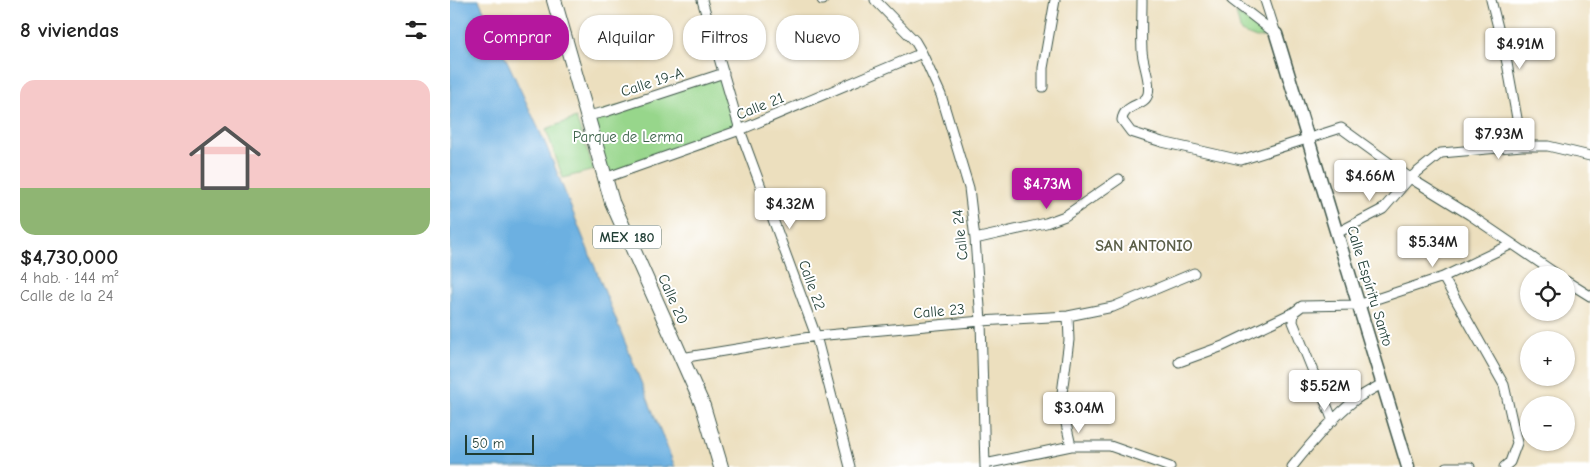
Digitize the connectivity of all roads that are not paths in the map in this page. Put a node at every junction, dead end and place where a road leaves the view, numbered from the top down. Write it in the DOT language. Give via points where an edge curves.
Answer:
graph roads {
  1 [pos="554,0"];
  2 [pos="702,0"];
  3 [pos="875,0"];
  4 [pos="1055,0"];
  5 [pos="1142,0"];
  6 [pos="1232,0"];
  7 [pos="1265,0"];
  8 [pos="1491,0"];
  9 [pos="1276,34"];
  10 [pos="922,53"];
  11 [pos="724,73"];
  12 [pos="1043,87"];
  13 [pos="587,116"];
  14 [pos="740,130"];
  15 [pos="1308,138"];
  16 [pos="1522,146"];
  17 [pos="1590,156"];
  18 [pos="605,178"];
  19 [pos="1410,178"];
  20 [pos="1119,179"];
  21 [pos="1337,234"];
  22 [pos="975,239"];
  23 [pos="1512,244"];
  24 [pos="1545,266"];
  25 [pos="1194,273"];
  26 [pos="1443,277"];
  27 [pos="1575,286"];
  28 [pos="1590,296"];
  29 [pos="1358,305"];
  30 [pos="1294,312"];
  31 [pos="1068,316"];
  32 [pos="981,321"];
  33 [pos="816,336"];
  34 [pos="681,358"];
  35 [pos="1179,362"];
  36 [pos="1382,384"];
  37 [pos="1333,421"];
  38 [pos="1071,446"];
  39 [pos="985,465"];
  40 [pos="721,467"];
  41 [pos="850,467"];
  42 [pos="1170,467"];
  43 [pos="1292,467"];
  44 [pos="1408,467"];
  45 [pos="1446,467"];
  46 [pos="1470,467"];
  47 [pos="1504,467"];
  1 -- 13 [label="main road, Calle 20 / MEX 180"];
  2 -- 11 [label="street, Calle 22"];
  3 -- 10 [label="street, Calle 24" via="915,41"];
  4 -- 12 [label="street"];
  5 -- 15 [label="street" via="1142,52 1148,95 1122,114 1122,120 1131,132 1240,160"];
  6 -- 9 [label="street"];
  7 -- 9 [label="street, Calle Espíritu Santo"];
  8 -- 16 [label="street" via="1507,63"];
  9 -- 15 [label="street, Calle Espíritu Santo"];
  10 -- 14 [label="street, Calle 21"];
  10 -- 22 [label="street, Calle 24" via="942,95 954,134 969,188"];
  11 -- 13 [label="street, Calle 19-A"];
  11 -- 14 [label="street, Calle 22"];
  13 -- 18 [label="main road, Calle 20 / MEX 180"];
  14 -- 18 [label="street, Calle 21"];
  14 -- 33 [label="street, Calle 22"];
  15 -- 19 [label="street" via="1341,128"];
  15 -- 21 [label="street, Calle Espíritu Santo"];
  16 -- 17 [label="street" via="1548,146"];
  16 -- 19 [label="street" via="1440,152"];
  18 -- 34 [label="main road, Calle 20 / MEX 180" via="612,202"];
  19 -- 21 [label="street" via="1383,209"];
  19 -- 23 [label="street"];
  20 -- 22 [label="street" via="1065,216"];
  21 -- 29 [label="street, Calle Espíritu Santo"];
  22 -- 32 [label="street, Calle 24"];
  23 -- 24 [label="street"];
  23 -- 26 [label="street"];
  25 -- 31 [label="street, Calle 23" via="1113,307"];
  26 -- 29 [label="street"];
  26 -- 47 [label="street" via="1504,385 1517,443 1510,462"];
  27 -- 28 [label="street"];
  29 -- 30 [label="street" via="1302,306"];
  29 -- 36 [label="street, Calle Espíritu Santo"];
  30 -- 35 [label="street" via="1223,346"];
  30 -- 37 [label="street" via="1293,322"];
  31 -- 32 [label="street, Calle 23"];
  31 -- 38 [label="street" via="1070,340 1061,401"];
  32 -- 33 [label="street, Calle 23"];
  32 -- 39 [label="street, Calle 24"];
  33 -- 34 [label="street, Calle 23"];
  33 -- 41 [label="street, Calle 22"];
  34 -- 40 [label="main road, Calle 20 / MEX 180" via="703,406"];
  36 -- 37 [label="street" via="1356,400"];
  36 -- 44 [label="street, Calle Espíritu Santo"];
  37 -- 43 [label="street"];
  38 -- 39 [label="street, Calle 24"];
  38 -- 42 [label="street, Calle 24" via="1110,446"];
  45 -- 46 [label="street"];
}
